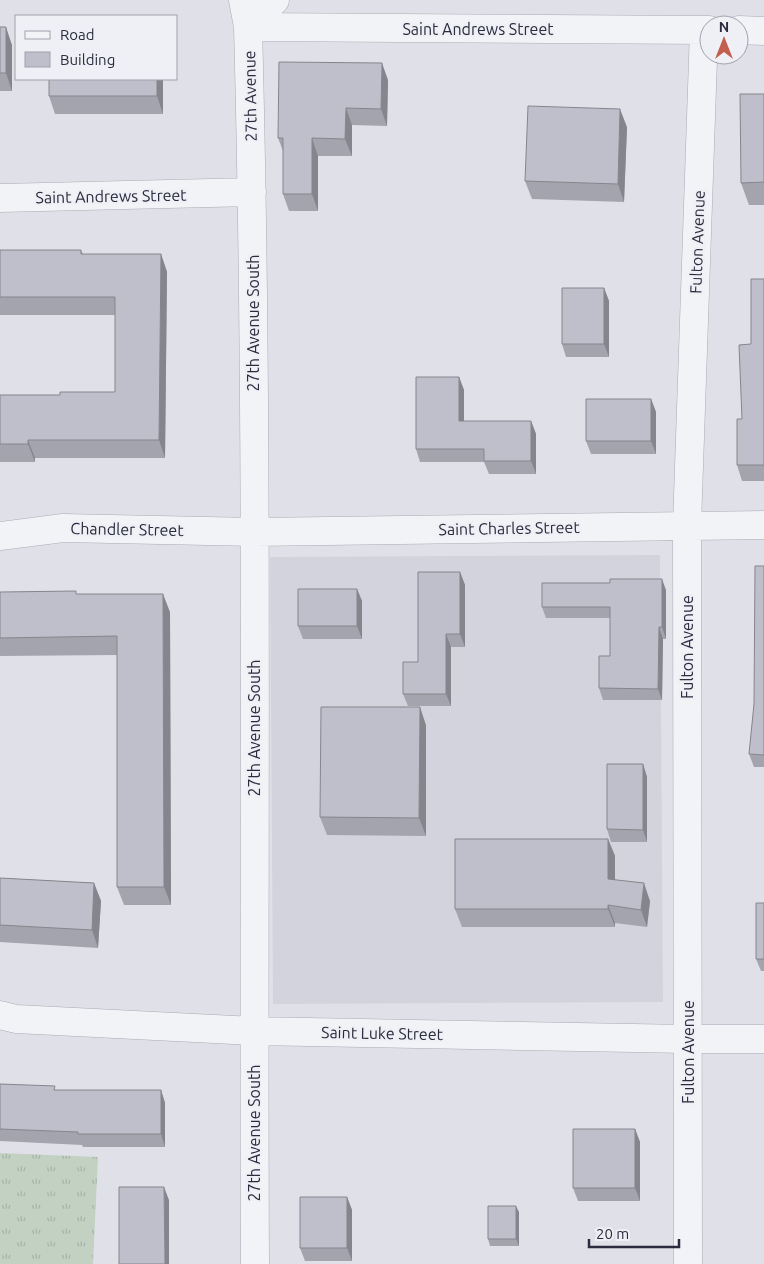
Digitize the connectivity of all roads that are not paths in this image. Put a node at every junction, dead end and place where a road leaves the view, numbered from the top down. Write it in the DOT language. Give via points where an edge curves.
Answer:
graph roads {
  1 [pos="243,0"];
  2 [pos="275,0"];
  3 [pos="248,27"];
  4 [pos="699,30"];
  5 [pos="749,30"];
  6 [pos="764,31"];
  7 [pos="705,65"];
  8 [pos="252,192"];
  9 [pos="0,198"];
  10 [pos="687,525"];
  11 [pos="764,525"];
  12 [pos="255,532"];
  13 [pos="0,536"];
  14 [pos="0,1015"];
  15 [pos="254,1031"];
  16 [pos="688,1039"];
  17 [pos="764,1039"];
  18 [pos="254,1264"];
  19 [pos="688,1264"];
  1 -- 3 [label="street, 27th Avenue"];
  2 -- 3 [label="street"];
  3 -- 4 [label="street, Saint Andrews Street"];
  3 -- 8 [label="street, 27th Avenue"];
  5 -- 6 [label="street"];
  7 -- 10 [label="street, Fulton Avenue"];
  8 -- 9 [label="street, Saint Andrews Street"];
  8 -- 12 [label="street, 27th Avenue South"];
  10 -- 11 [label="street, Saint Charles Street"];
  10 -- 12 [label="street, Saint Charles Street"];
  10 -- 16 [label="street, Fulton Avenue"];
  12 -- 13 [label="street, Chandler Street" via="63,528"];
  12 -- 15 [label="street, 27th Avenue South"];
  14 -- 15 [label="street, Saint Luke Street" via="16,1019"];
  15 -- 16 [label="street, Saint Luke Street"];
  15 -- 18 [label="street, 27th Avenue South"];
  16 -- 17 [label="street, Saint Luke Street"];
  16 -- 19 [label="street, Fulton Avenue"];
}
